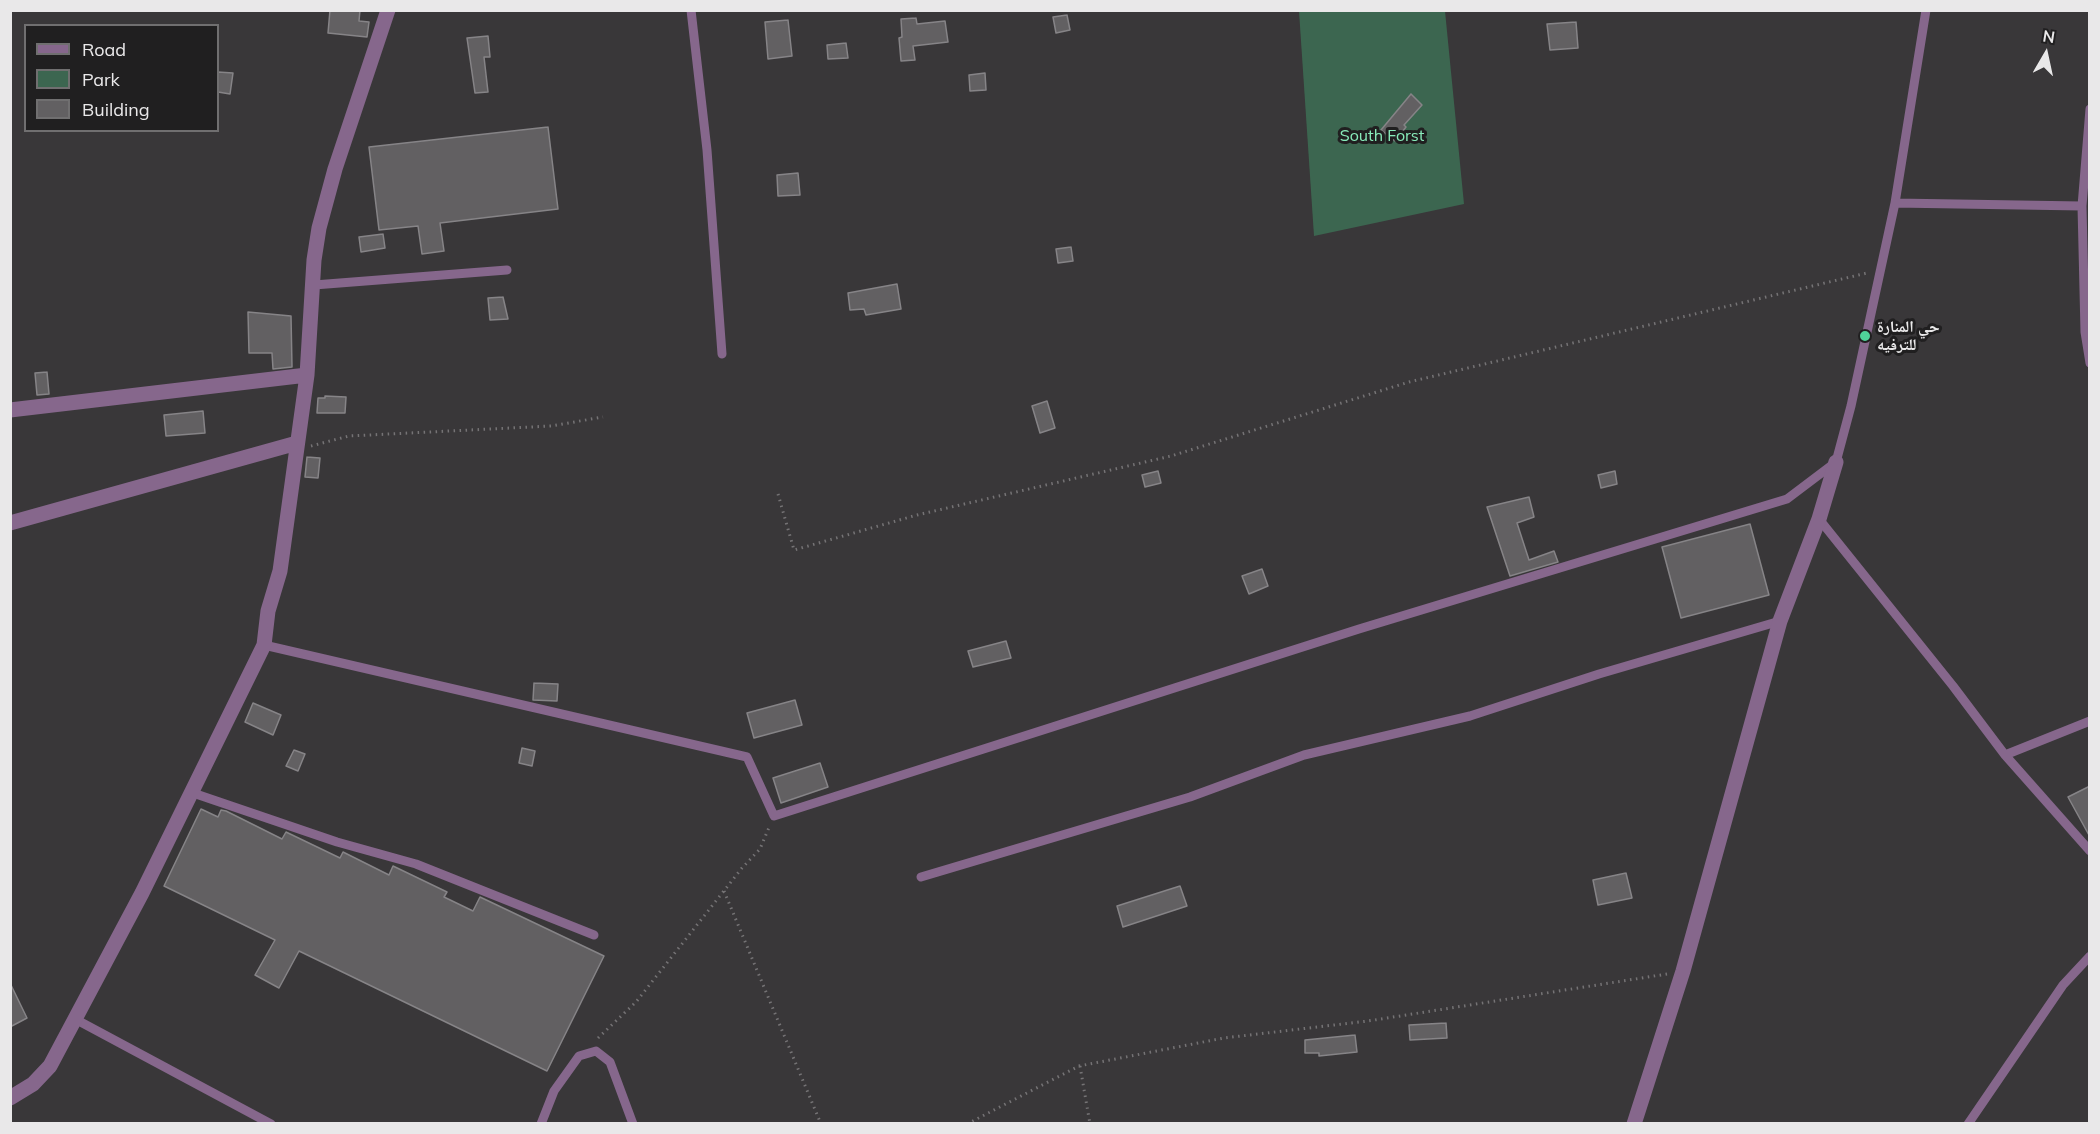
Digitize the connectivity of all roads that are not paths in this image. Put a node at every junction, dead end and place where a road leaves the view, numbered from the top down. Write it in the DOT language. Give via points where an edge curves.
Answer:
graph roads {
  1 [pos="388,10"];
  2 [pos="691,10"];
  3 [pos="1926,10"];
  4 [pos="2090,109"];
  5 [pos="1896,202"];
  6 [pos="2082,206"];
  7 [pos="507,270"];
  8 [pos="314,285"];
  9 [pos="722,354"];
  10 [pos="2090,363"];
  11 [pos="307,375"];
  12 [pos="10,410"];
  13 [pos="297,446"];
  14 [pos="1836,462"];
  15 [pos="1819,519"];
  16 [pos="10,523"];
  17 [pos="1780,621"];
  18 [pos="264,645"];
  19 [pos="2090,722"];
  20 [pos="2005,755"];
  21 [pos="193,793"];
  22 [pos="2090,851"];
  23 [pos="921,877"];
  24 [pos="594,935"];
  25 [pos="2090,956"];
  26 [pos="75,1019"];
  27 [pos="10,1098"];
  28 [pos="271,1124"];
  29 [pos="541,1124"];
  30 [pos="633,1124"];
  31 [pos="1634,1124"];
  32 [pos="1968,1124"];
  1 -- 8 [label="street" via="319,228"];
  2 -- 9 [label="lane" via="707,150"];
  3 -- 5 [label="lane"];
  4 -- 6 [label="lane"];
  5 -- 6 [label="lane"];
  5 -- 14 [label="lane"];
  6 -- 10 [label="lane" via="2085,332"];
  7 -- 8 [label="lane"];
  8 -- 11 [label="street"];
  11 -- 12 [label="street"];
  11 -- 13 [label="street"];
  13 -- 16 [label="street"];
  13 -- 18 [label="street" via="280,571 268,611"];
  14 -- 15 [label="street"];
  14 -- 18 [label="lane" via="1787,499 1359,628 774,816 747,757"];
  15 -- 17 [label="street"];
  15 -- 20 [label="lane"];
  17 -- 23 [label="lane" via="1470,716 1304,755 1190,798"];
  17 -- 31 [label="street" via="1683,971"];
  18 -- 21 [label="street"];
  19 -- 20 [label="lane"];
  20 -- 22 [label="lane"];
  21 -- 24 [label="lane" via="337,842 416,864"];
  21 -- 26 [label="street"];
  25 -- 32 [label="lane" via="2063,985"];
  26 -- 27 [label="street" via="50,1066 33,1084"];
  26 -- 28 [label="lane"];
  29 -- 30 [label="lane" via="554,1091 579,1056 596,1051 610,1062"];
}
